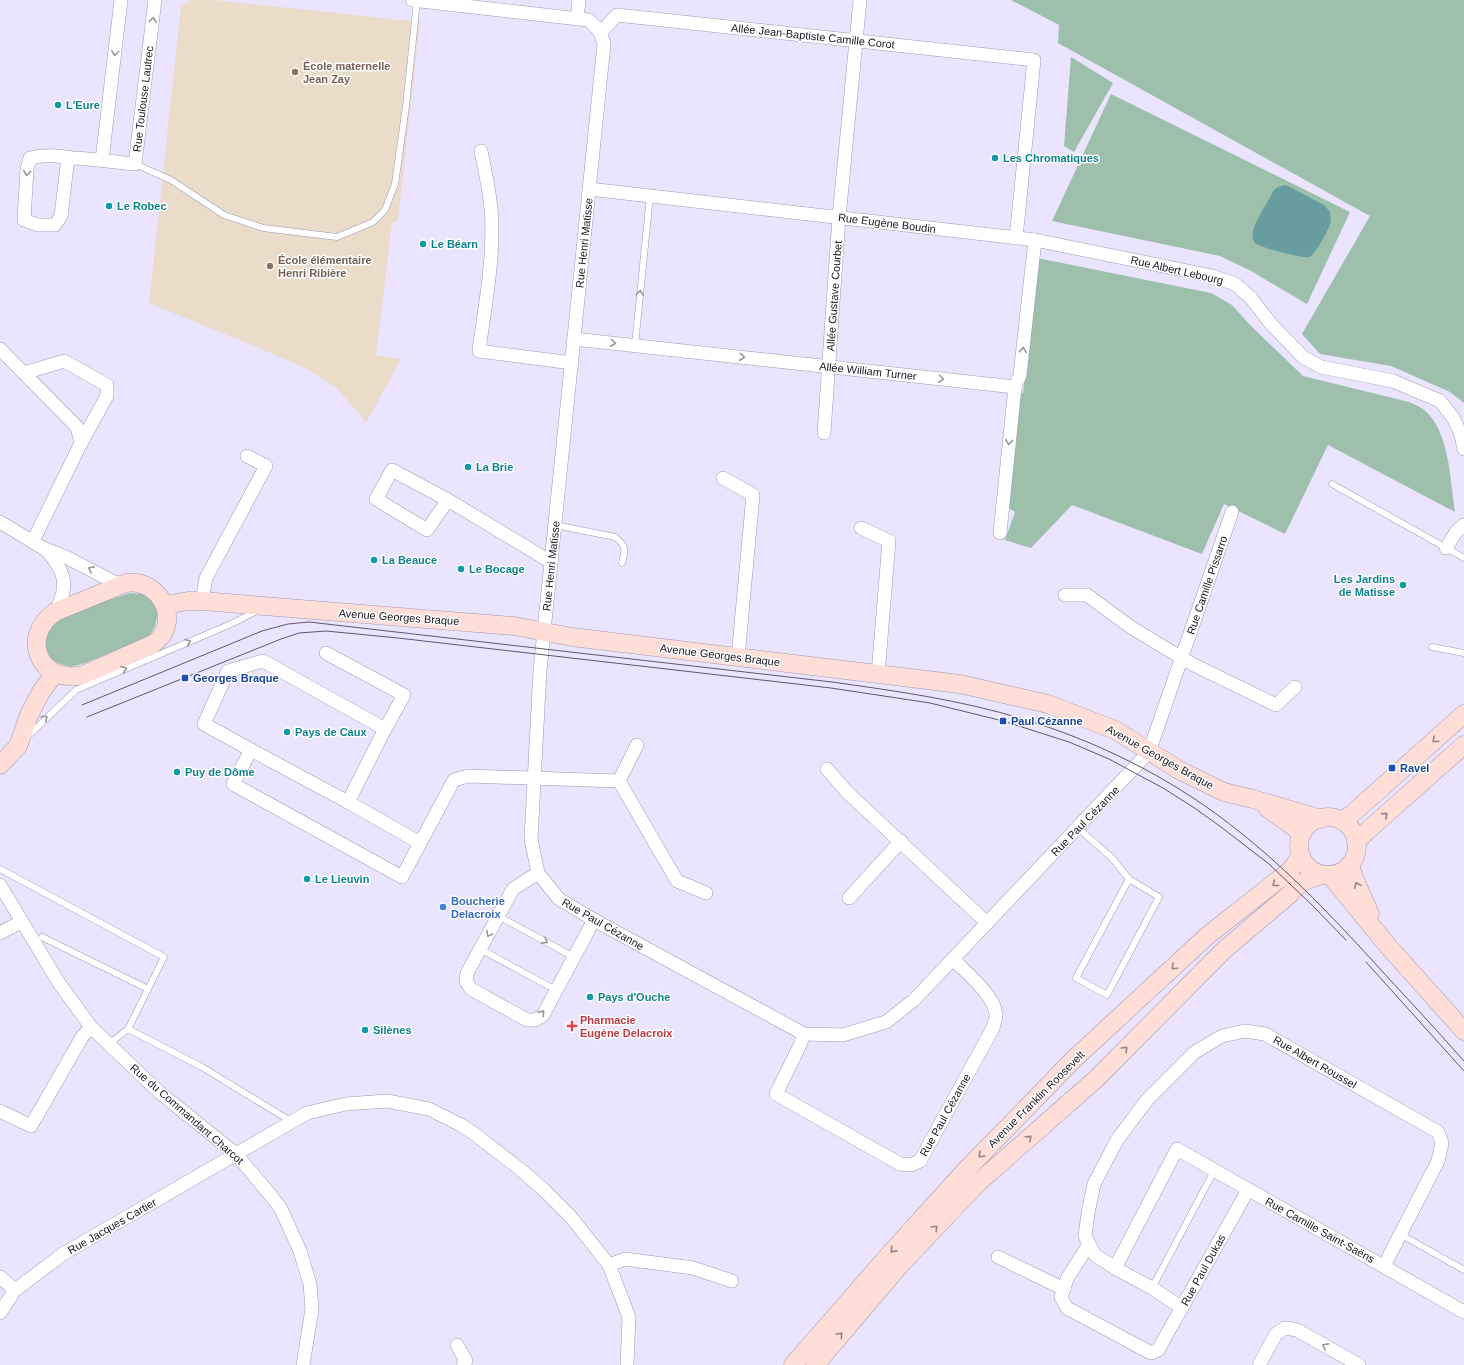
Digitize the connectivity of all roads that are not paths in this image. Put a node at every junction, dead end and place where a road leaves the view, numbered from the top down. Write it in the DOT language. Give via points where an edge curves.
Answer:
graph roads {
  1 [pos="121,0"];
  2 [pos="155,0"];
  3 [pos="412,0"];
  4 [pos="579,0"];
  5 [pos="860,0"];
  6 [pos="425,1"];
  7 [pos="577,19"];
  8 [pos="601,32"];
  9 [pos="856,40"];
  10 [pos="481,151"];
  11 [pos="68,157"];
  12 [pos="102,160"];
  13 [pos="135,164"];
  14 [pos="590,189"];
  15 [pos="650,196"];
  16 [pos="840,218"];
  17 [pos="1016,238"];
  18 [pos="1035,240"];
  19 [pos="574,339"];
  20 [pos="635,345"];
  21 [pos="0,349"];
  22 [pos="572,362"];
  23 [pos="829,366"];
  24 [pos="24,373"];
  25 [pos="1015,387"];
  26 [pos="824,433"];
  27 [pos="80,443"];
  28 [pos="1464,449"];
  29 [pos="247,456"];
  30 [pos="724,478"];
  31 [pos="1332,484"];
  32 [pos="448,500"];
  33 [pos="1232,512"];
  34 [pos="0,522"];
  35 [pos="555,525"];
  36 [pos="1464,525"];
  37 [pos="861,528"];
  38 [pos="1000,533"];
  39 [pos="38,544"];
  40 [pos="1446,548"];
  41 [pos="1464,558"];
  42 [pos="551,562"];
  43 [pos="622,563"];
  44 [pos="126,583"];
  45 [pos="1065,595"];
  46 [pos="202,601"];
  47 [pos="165,605"];
  48 [pos="266,607"];
  49 [pos="55,612"];
  50 [pos="544,632"];
  51 [pos="1432,647"];
  52 [pos="152,651"];
  53 [pos="326,653"];
  54 [pos="1464,653"];
  55 [pos="738,657"];
  56 [pos="1182,658"];
  57 [pos="55,673"];
  58 [pos="878,674"];
  59 [pos="90,678"];
  60 [pos="1295,686"];
  61 [pos="1464,714"];
  62 [pos="385,730"];
  63 [pos="637,745"];
  64 [pos="1464,745"];
  65 [pos="18,746"];
  66 [pos="250,750"];
  67 [pos="1149,752"];
  68 [pos="0,765"];
  69 [pos="828,769"];
  70 [pos="535,779"];
  71 [pos="620,781"];
  72 [pos="1253,799"];
  73 [pos="348,802"];
  74 [pos="1321,818"];
  75 [pos="1342,821"];
  76 [pos="1078,828"];
  77 [pos="1302,833"];
  78 [pos="900,841"];
  79 [pos="1356,842"];
  80 [pos="420,843"];
  81 [pos="1300,855"];
  82 [pos="1350,864"];
  83 [pos="0,869"];
  84 [pos="538,873"];
  85 [pos="1326,875"];
  86 [pos="1129,879"];
  87 [pos="0,885"];
  88 [pos="706,893"];
  89 [pos="849,898"];
  90 [pos="498,916"];
  91 [pos="594,920"];
  92 [pos="21,922"];
  93 [pos="987,923"];
  94 [pos="1376,931"];
  95 [pos="0,932"];
  96 [pos="42,937"];
  97 [pos="480,949"];
  98 [pos="574,957"];
  99 [pos="953,959"];
  100 [pos="148,989"];
  101 [pos="556,990"];
  102 [pos="91,1027"];
  103 [pos="128,1029"];
  104 [pos="1464,1031"];
  105 [pos="804,1034"];
  106 [pos="109,1044"];
  107 [pos="0,1111"];
  108 [pos="292,1122"];
  109 [pos="236,1154"];
  110 [pos="1214,1171"];
  111 [pos="1248,1190"];
  112 [pos="1400,1234"];
  113 [pos="1089,1244"];
  114 [pos="998,1257"];
  115 [pos="609,1265"];
  116 [pos="1384,1266"];
  117 [pos="1115,1268"];
  118 [pos="1464,1270"];
  119 [pos="0,1277"];
  120 [pos="732,1281"];
  121 [pos="1152,1288"];
  122 [pos="1064,1289"];
  123 [pos="15,1290"];
  124 [pos="1182,1308"];
  125 [pos="1464,1312"];
  126 [pos="0,1313"];
  127 [pos="457,1345"];
  128 [pos="303,1365"];
  129 [pos="464,1365"];
  130 [pos="627,1365"];
  131 [pos="793,1365"];
  132 [pos="815,1365"];
  133 [pos="1259,1365"];
  134 [pos="1359,1365"];
  1 -- 12 [label="street, one-way"];
  13 -- 2 [label="street, Rue Toulouse Lautrec, one-way"];
  3 -- 6 [label="street"];
  4 -- 7 [label="street"];
  5 -- 9 [label="street, Allée Gustave Courbet"];
  6 -- 7 [label="street"];
  6 -- 13 [label="lane" via="395,184 385,210 373,222 337,237 263,228 224,215 171,180"];
  7 -- 8 [label="street" via="588,20"];
  8 -- 9 [label="street, Allée Jean-Baptiste Camille Corot" via="617,15"];
  8 -- 14 [label="street, Rue Henri Matisse" via="604,44"];
  9 -- 16 [label="street, Allée Gustave Courbet"];
  9 -- 17 [label="street, Allée Jean-Baptiste Camille Corot" via="1034,60"];
  10 -- 22 [label="street" via="491,207 492,232 479,351"];
  11 -- 11 [label="street, Rue Toulouse Lautrec, one-way" via="41,155 30,158 24,220 38,225 55,225 61,216"];
  11 -- 12 [label="street, Rue Toulouse Lautrec"];
  12 -- 13 [label="street, Rue Toulouse Lautrec"];
  14 -- 15 [label="street, Rue Eugène Boudin"];
  14 -- 19 [label="street, Rue Henri Matisse"];
  15 -- 16 [label="street, Rue Eugène Boudin"];
  20 -- 15 [label="lane, one-way"];
  16 -- 17 [label="street, Rue Eugène Boudin"];
  16 -- 23 [label="street, Allée Gustave Courbet"];
  17 -- 18 [label="street, Rue Eugène Boudin"];
  25 -- 18 [label="street, one-way" via="1020,375"];
  18 -- 28 [label="street, Rue Albert Lebourg" via="1212,276 1235,284 1251,298 1271,324 1303,357 1321,367 1393,381 1440,401 1454,419"];
  19 -- 20 [label="street, Allée William Turner, one-way"];
  19 -- 22 [label="street, Rue Henri Matisse"];
  20 -- 23 [label="street, Allée William Turner, one-way"];
  21 -- 24 [label="street"];
  22 -- 35 [label="street, Rue Henri Matisse"];
  23 -- 25 [label="street, Allée William Turner, one-way"];
  23 -- 26 [label="street, Allée Gustave Courbet"];
  24 -- 27 [label="street" via="76,427"];
  24 -- 27 [label="street" via="64,361 106,385 108,396"];
  25 -- 38 [label="street, one-way"];
  27 -- 39 [label="street"];
  29 -- 46 [label="street" via="266,466 206,578"];
  30 -- 55 [label="street" via="753,495"];
  31 -- 40 [label="lane"];
  32 -- 32 [label="street" via="392,470 376,499 427,530"];
  32 -- 42 [label="street"];
  33 -- 56 [label="street, Rue Camille Pissarro"];
  34 -- 39 [label="street"];
  35 -- 42 [label="street, Rue Henri Matisse"];
  35 -- 43 [label="lane" via="615,537 623,543 625,552"];
  36 -- 40 [label="street"];
  37 -- 58 [label="street" via="889,541"];
  44 -- 39 [label="street, one-way" via="110,580"];
  39 -- 49 [label="street" via="62,570 62,597"];
  40 -- 41 [label="lane"];
  42 -- 50 [label="street, Rue Henri Matisse"];
  44 -- 47 [label="street" via="150,588 161,597"];
  44 -- 49 [label="street"];
  45 -- 56 [label="street" via="1087,596 1132,628"];
  46 -- 47 [label="street, Avenue Georges Braque"];
  46 -- 48 [label="street, Avenue Georges Braque"];
  47 -- 52 [label="street" via="166,627"];
  48 -- 50 [label="street, Avenue Georges Braque" via="514,626"];
  52 -- 48 [label="lane, one-way" via="231,624"];
  49 -- 57 [label="street" via="47,618 40,629 36,648 40,659"];
  50 -- 55 [label="street, Avenue Georges Braque"];
  50 -- 70 [label="street, Rue Paul Cézanne"];
  51 -- 54 [label="lane"];
  52 -- 59 [label="street"];
  53 -- 62 [label="street" via="404,695"];
  55 -- 58 [label="street, Avenue Georges Braque"];
  56 -- 60 [label="street" via="1276,705"];
  56 -- 67 [label="street, Rue Camille Pissarro"];
  57 -- 59 [label="street"];
  57 -- 65 [label="street" via="29,715"];
  58 -- 67 [label="street, Avenue Georges Braque" via="960,684 1048,704 1115,730"];
  65 -- 59 [label="lane, one-way"];
  61 -- 75 [label="street, one-way"];
  62 -- 66 [label="street" via="263,661 228,671 204,724"];
  62 -- 73 [label="street"];
  63 -- 71 [label="street"];
  79 -- 64 [label="street, one-way"];
  65 -- 68 [label="street"];
  66 -- 73 [label="street"];
  66 -- 80 [label="street" via="233,784 402,877"];
  67 -- 72 [label="street, Avenue Georges Braque" via="1224,792"];
  67 -- 76 [label="street, Rue Paul Cézanne"];
  69 -- 78 [label="street" via="847,792"];
  70 -- 71 [label="street"];
  70 -- 80 [label="street" via="468,776 454,780"];
  70 -- 84 [label="street, Rue Paul Cézanne" via="532,839"];
  71 -- 88 [label="street" via="677,881"];
  72 -- 74 [label="street, Avenue Georges Braque"];
  72 -- 77 [label="street, Avenue Georges Braque"];
  73 -- 80 [label="street"];
  74 -- 75 [label="street"];
  74 -- 77 [label="street" via="1310,824"];
  75 -- 79 [label="street" via="1351,830"];
  76 -- 86 [label="lane" via="1112,858"];
  76 -- 93 [label="street, Rue Paul Cézanne"];
  77 -- 81 [label="street"];
  78 -- 89 [label="street"];
  78 -- 93 [label="street"];
  79 -- 82 [label="street" via="1356,850"];
  81 -- 85 [label="street" via="1305,865"];
  81 -- 131 [label="street, Avenue Franklin Roosevelt, one-way" via="1288,873 1208,936 1074,1060 960,1177"];
  82 -- 85 [label="street" via="1345,870"];
  94 -- 82 [label="street, one-way"];
  83 -- 100 [label="lane" via="164,957"];
  84 -- 90 [label="street" via="513,889"];
  84 -- 91 [label="street, Rue Paul Cézanne" via="559,899"];
  85 -- 94 [label="street"];
  132 -- 85 [label="street, Avenue Franklin Roosevelt, one-way" via="901,1264 979,1182 1096,1079 1224,950 1294,888 1313,877"];
  86 -- 86 [label="lane" via="1076,978 1107,995 1159,897"];
  87 -- 92 [label="street, Rue du Commandant Charcot"];
  90 -- 97 [label="street, one-way"];
  90 -- 98 [label="lane, one-way"];
  91 -- 98 [label="street"];
  91 -- 105 [label="street, Rue Paul Cézanne"];
  92 -- 95 [label="street"];
  92 -- 102 [label="street, Rue du Commandant Charcot"];
  93 -- 99 [label="street, Rue Paul Cézanne"];
  94 -- 104 [label="street"];
  96 -- 100 [label="lane"];
  97 -- 101 [label="lane"];
  97 -- 101 [label="street, one-way" via="467,974 466,981 471,989 527,1020 535,1020 543,1015"];
  98 -- 101 [label="street"];
  99 -- 105 [label="street, Rue Paul Cézanne" via="914,1000 886,1022 843,1035"];
  99 -- 105 [label="street, Rue Paul Cézanne" via="988,995 995,1008 996,1017 993,1028 920,1160 911,1165 900,1164 776,1094"];
  100 -- 103 [label="lane"];
  102 -- 106 [label="street, Rue du Commandant Charcot"];
  102 -- 107 [label="street" via="82,1037 31,1126"];
  103 -- 106 [label="lane"];
  103 -- 108 [label="lane" via="202,1067"];
  106 -- 109 [label="street, Rue du Commandant Charcot" via="159,1092"];
  108 -- 109 [label="street, Rue Jacques Cartier"];
  108 -- 115 [label="street, Rue Jacques Cartier" via="307,1113 346,1104 387,1101 429,1109 462,1125 521,1170 571,1217"];
  109 -- 123 [label="street, Rue Jacques Cartier" via="62,1254"];
  109 -- 128 [label="street, Rue du Commandant Charcot" via="281,1209 300,1251 310,1284 312,1309"];
  110 -- 111 [label="street, Rue Camille Saint-Saëns"];
  110 -- 117 [label="street, Rue Camille Saint-Saëns" via="1177,1149"];
  110 -- 121 [label="lane"];
  111 -- 116 [label="street, Rue Camille Saint-Saëns"];
  111 -- 124 [label="street, Rue Paul Dukas"];
  112 -- 113 [label="street, Rue Albert Roussel" via="1438,1161 1442,1143 1438,1132 1265,1034 1245,1031 1222,1036 1195,1052 1147,1100 1117,1140 1094,1184 1085,1236"];
  112 -- 116 [label="street, Rue Albert Roussel"];
  112 -- 118 [label="lane"];
  113 -- 117 [label="street" via="1095,1255"];
  113 -- 122 [label="street" via="1067,1279"];
  114 -- 122 [label="street"];
  115 -- 120 [label="street" via="624,1259 693,1268"];
  115 -- 130 [label="street, Rue Jacques Cartier" via="629,1317"];
  116 -- 125 [label="street, Rue Camille Saint-Saëns"];
  117 -- 121 [label="street"];
  119 -- 123 [label="street"];
  121 -- 124 [label="street"];
  122 -- 124 [label="street, Rue Paul Dukas" via="1061,1297 1067,1308 1151,1353 1158,1350"];
  123 -- 126 [label="street, Rue Jacques Cartier"];
  127 -- 129 [label="street" via="466,1361"];
  134 -- 133 [label="street, one-way" via="1297,1330 1285,1328 1276,1334"];
}
